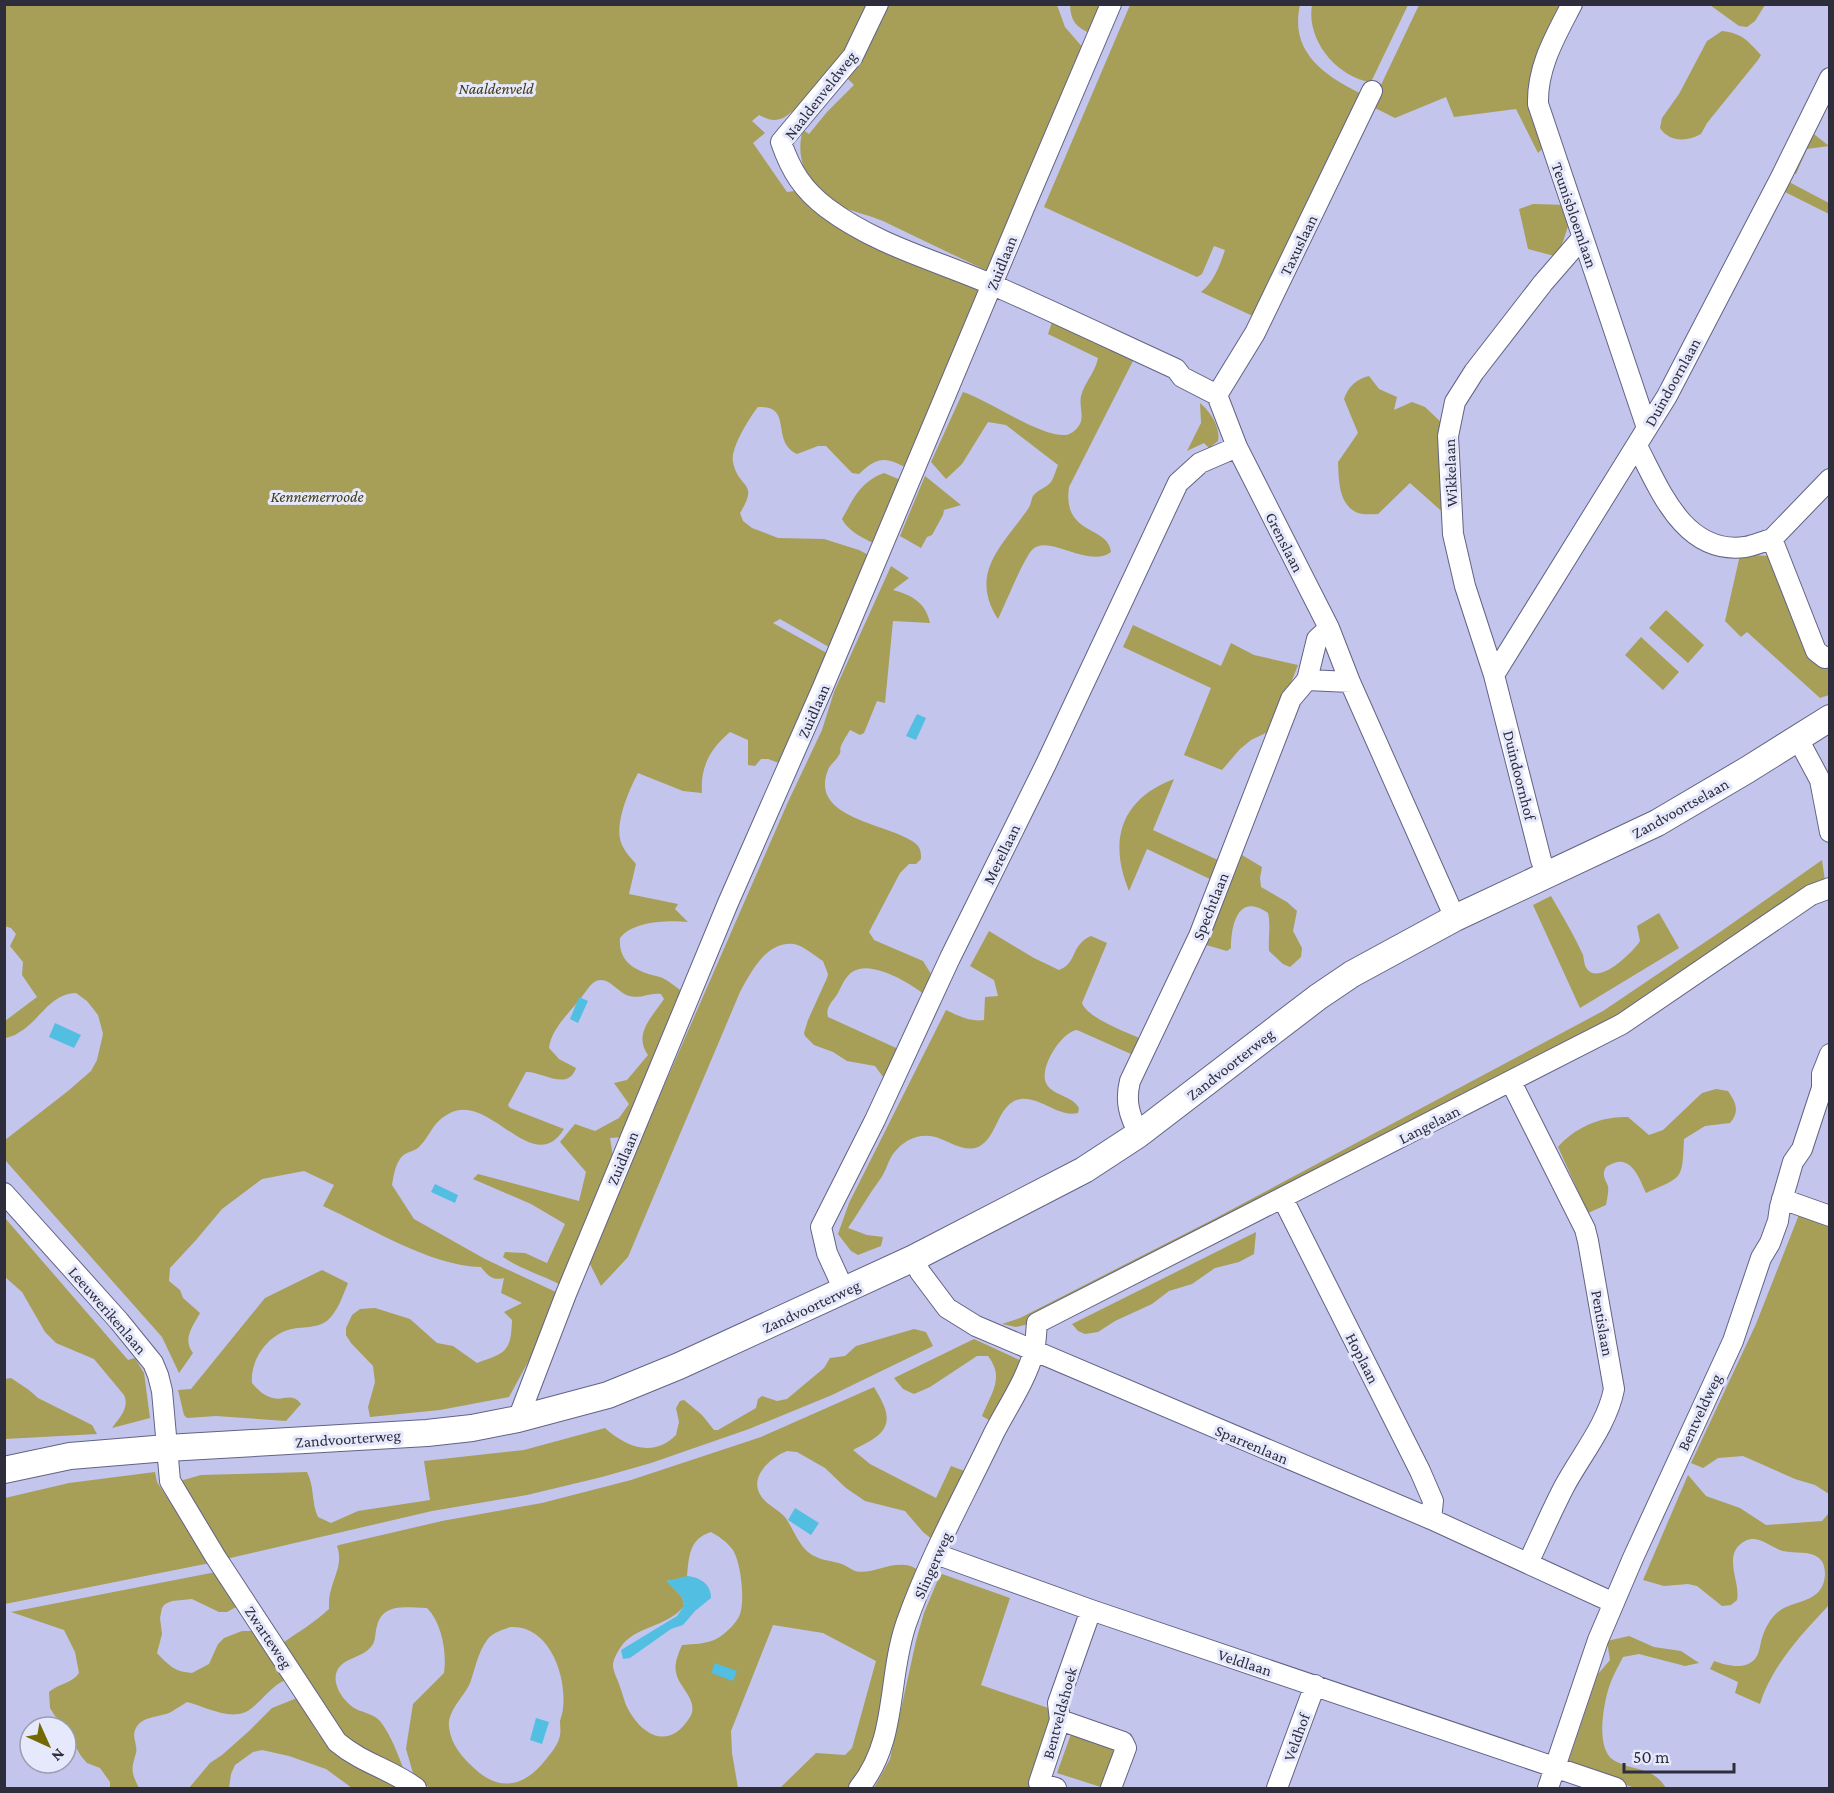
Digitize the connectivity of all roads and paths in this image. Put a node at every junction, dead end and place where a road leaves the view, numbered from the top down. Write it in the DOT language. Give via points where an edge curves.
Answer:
graph roads {
  1 [pos="878,4"];
  2 [pos="1111,4"];
  3 [pos="1572,4"];
  4 [pos="1830,78"];
  5 [pos="1372,91"];
  6 [pos="1582,237"];
  7 [pos="992,285"];
  8 [pos="1217,394"];
  9 [pos="1647,428"];
  10 [pos="1637,446"];
  11 [pos="1237,447"];
  12 [pos="1830,479"];
  13 [pos="1772,539"];
  14 [pos="1329,628"];
  15 [pos="1828,657"];
  16 [pos="1494,675"];
  17 [pos="1308,680"];
  18 [pos="1350,682"];
  19 [pos="1830,718"];
  20 [pos="1798,739"];
  21 [pos="1830,832"];
  22 [pos="1536,880"];
  23 [pos="1830,888"];
  24 [pos="1455,918"];
  25 [pos="1830,1054"];
  26 [pos="1511,1082"];
  27 [pos="1139,1134"];
  28 [pos="4,1194"];
  29 [pos="1283,1199"];
  30 [pos="1782,1199"];
  31 [pos="1830,1216"];
  32 [pos="914,1258"];
  33 [pos="844,1290"];
  34 [pos="1034,1350"];
  35 [pos="518,1419"];
  36 [pos="167,1448"];
  37 [pos="4,1470"];
  38 [pos="1431,1519"];
  39 [pos="936,1554"];
  40 [pos="1528,1563"];
  41 [pos="1614,1604"];
  42 [pos="1091,1610"];
  43 [pos="1315,1685"];
  44 [pos="1060,1720"];
  45 [pos="1554,1768"];
  46 [pos="1048,1786"];
  47 [pos="416,1788"];
  48 [pos="859,1788"];
  49 [pos="1112,1788"];
  50 [pos="1277,1788"];
  51 [pos="1548,1788"];
  52 [pos="1616,1788"];
  1 -- 7 [label="street, Naaldenveldweg" via="853,57 782,142 790,167 801,184 849,223"];
  2 -- 7 [label="street, Zuidlaan"];
  3 -- 6 [label="street, Teunisbloemlaan" via="1544,63 1537,97"];
  4 -- 9 [label="street, Duindoornlaan" via="1688,357"];
  5 -- 8 [label="street, Taxuslaan" via="1255,333"];
  6 -- 9 [label="street, Teunisbloemlaan"];
  6 -- 16 [label="street, Wikkelaan" via="1474,372 1455,402 1448,436 1453,534"];
  7 -- 8 [label="street" via="1176,369 1182,377"];
  7 -- 35 [label="street, Zuidlaan" via="728,903"];
  8 -- 11 [label="street, Grenslaan"];
  9 -- 10 [label="street, Duindoornlaan"];
  10 -- 13 [label="street" via="1679,520 1706,542 1745,547"];
  10 -- 16 [label="street, Duindoornlaan"];
  11 -- 14 [label="street, Grenslaan"];
  11 -- 33 [label="street, Merellaan" via="1200,463 1178,483 821,1227 827,1253"];
  12 -- 13 [label="street"];
  13 -- 15 [label="street" via="1816,651"];
  14 -- 17 [label="street, Spechtlaan" via="1317,639"];
  14 -- 18 [label="street, Grenslaan"];
  16 -- 22 [label="street, Duindoornhof" via="1541,860"];
  17 -- 18 [label="street"];
  17 -- 27 [label="street, Spechtlaan" via="1291,699 1199,936 1130,1081 1126,1100"];
  18 -- 24 [label="street, Grenslaan"];
  19 -- 20 [label="main road, Zandvoortselaan"];
  20 -- 21 [label="street" via="1820,780"];
  20 -- 22 [label="main road, Zandvoortselaan" via="1657,823"];
  22 -- 24 [label="main road, Zandvoorterweg"];
  23 -- 26 [label="street, Langelaan" via="1811,894 1622,1024"];
  24 -- 27 [label="main road, Zandvoorterweg" via="1318,997"];
  25 -- 30 [label="street, Bentveldweg" via="1819,1098"];
  26 -- 29 [label="street, Langelaan"];
  26 -- 40 [label="street, Pentislaan" via="1585,1229 1614,1389 1605,1415"];
  27 -- 32 [label="main road, Zandvoorterweg" via="1084,1170"];
  28 -- 36 [label="street, Leeuwerikenlaan" via="153,1363 162,1391"];
  29 -- 34 [label="street, Langelaan" via="1037,1323"];
  29 -- 38 [label="street, Hoplaan" via="1420,1471 1433,1501"];
  30 -- 31 [label="street"];
  30 -- 41 [label="street, Bentveldweg" via="1778,1221 1761,1257 1733,1341"];
  32 -- 33 [label="main road, Zandvoorterweg"];
  32 -- 34 [label="street, Sparrenlaan" via="947,1308 976,1326"];
  33 -- 35 [label="main road, Zandvoorterweg" via="608,1395"];
  34 -- 38 [label="street, Sparrenlaan"];
  34 -- 39 [label="street, Slingerweg"];
  35 -- 36 [label="main road, Zandvoorterweg" via="427,1433"];
  36 -- 37 [label="main road, Zandvoorterweg" via="70,1456"];
  36 -- 47 [label="street, Zwarteweg" via="170,1481 337,1742 353,1755"];
  38 -- 40 [label="street, Sparrenlaan"];
  39 -- 42 [label="street, Veldlaan"];
  39 -- 48 [label="street, Slingerweg" via="906,1626 885,1741 876,1764"];
  40 -- 41 [label="street, Sparrenlaan"];
  41 -- 45 [label="street, Bentveldweg"];
  42 -- 43 [label="street, Veldlaan"];
  42 -- 44 [label="street, Bentveldshoek" via="1058,1703"];
  43 -- 45 [label="street, Veldlaan"];
  43 -- 50 [label="street, Veldhof"];
  44 -- 46 [label="street, Bentveldshoek"];
  44 -- 49 [label="street" via="1123,1742 1126,1748"];
  45 -- 51 [label="street, Bentveldweg"];
  45 -- 52 [label="street, Veldlaan"];
}
